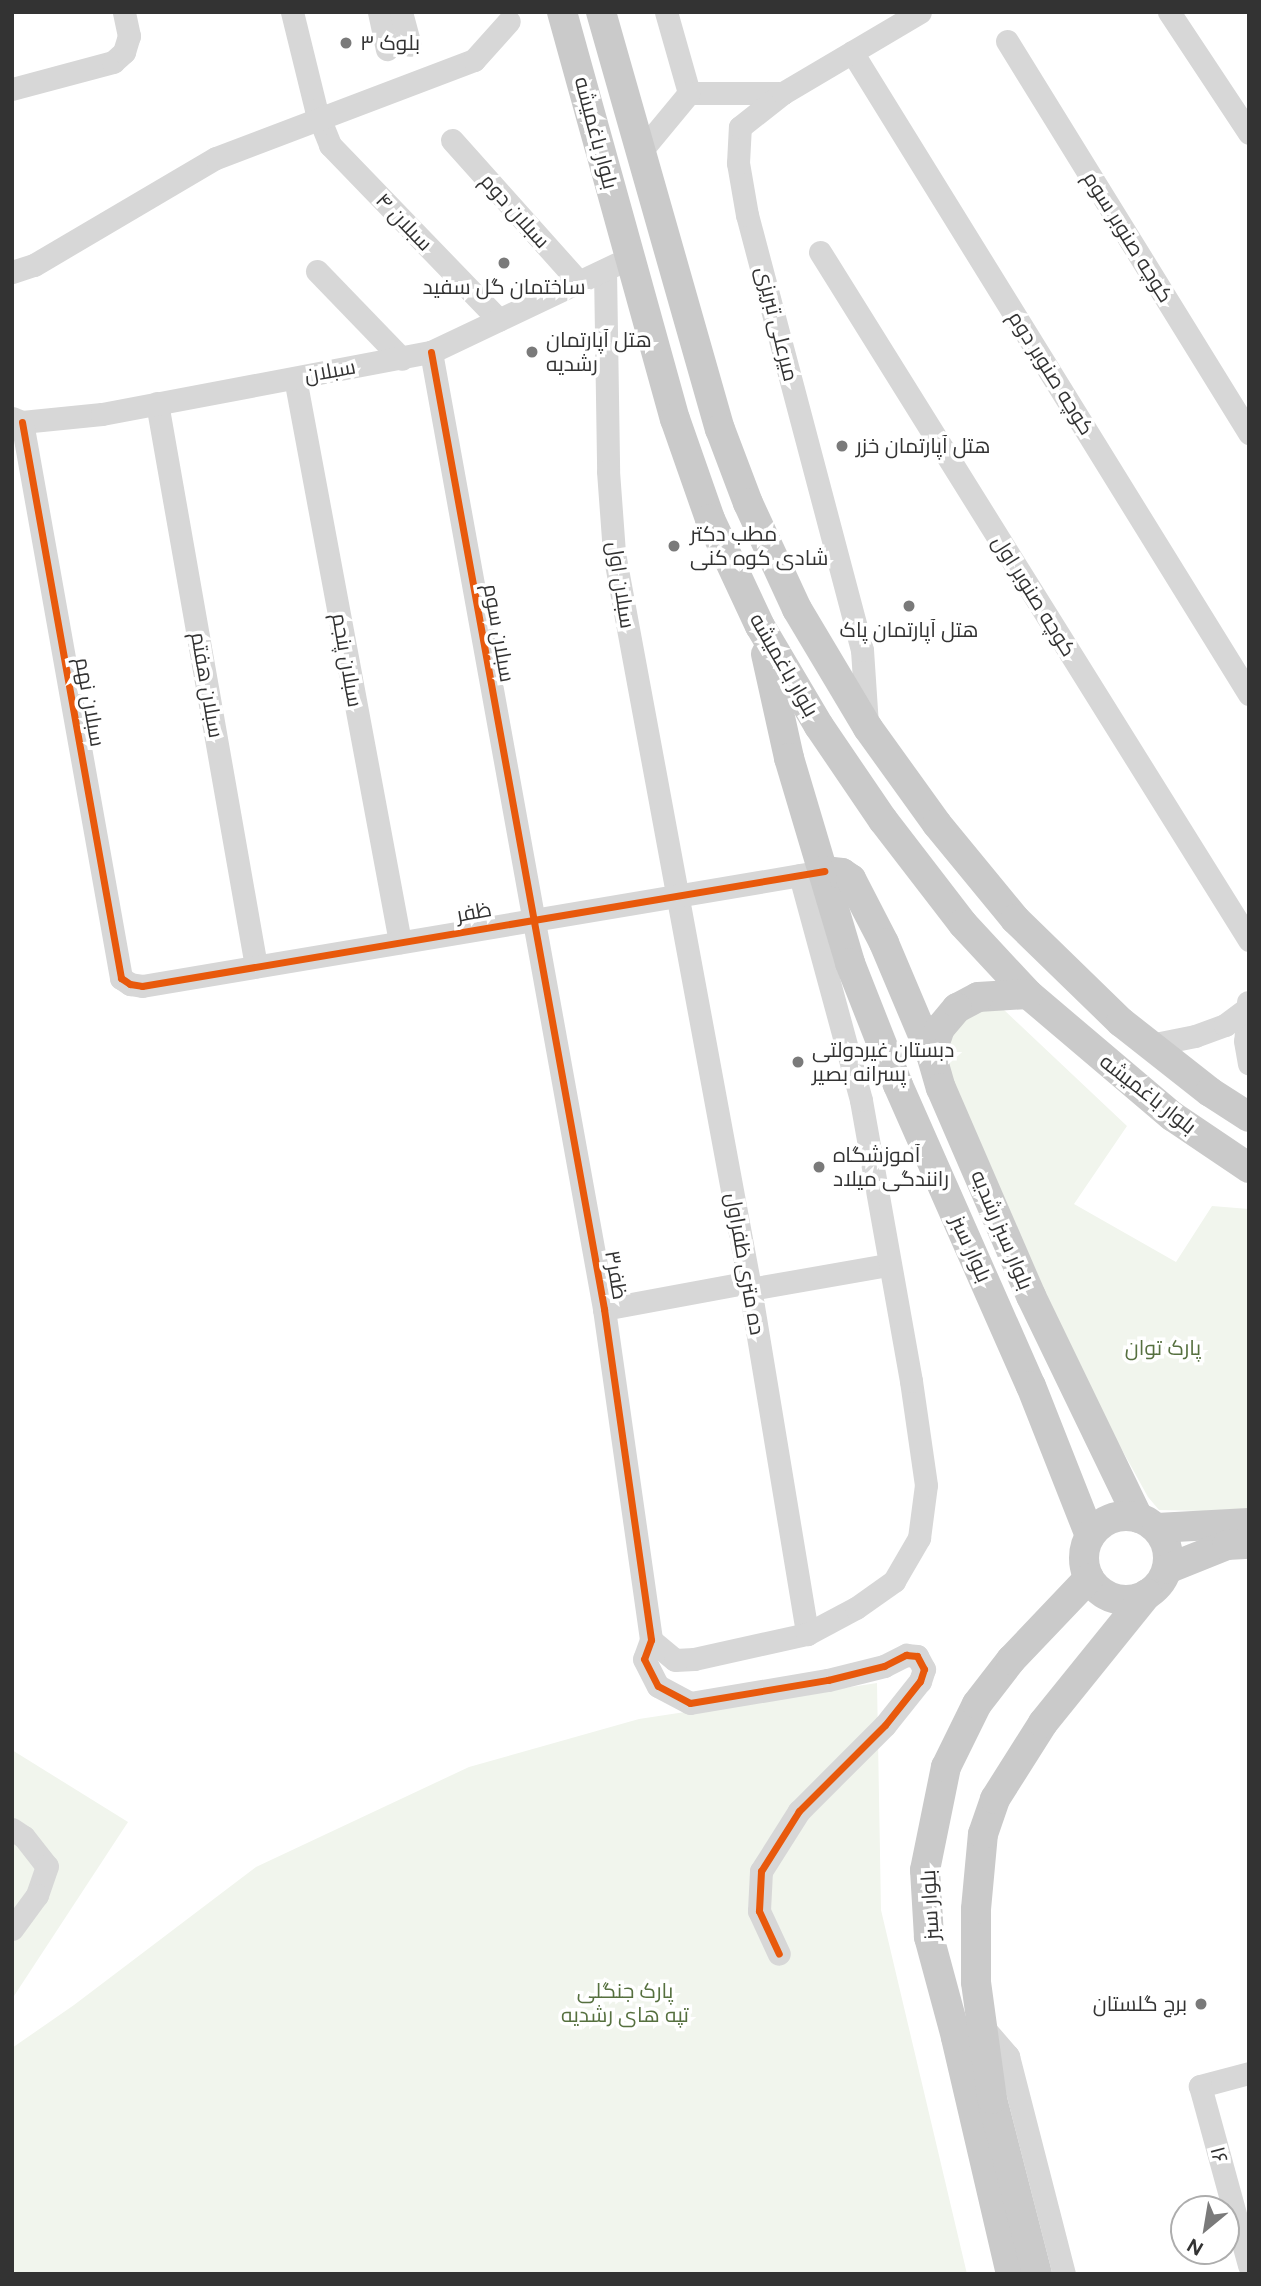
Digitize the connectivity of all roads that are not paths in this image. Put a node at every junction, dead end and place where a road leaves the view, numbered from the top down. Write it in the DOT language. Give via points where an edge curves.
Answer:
graph roads {
  1 [pos="124,12"];
  2 [pos="292,12"];
  3 [pos="379,12"];
  4 [pos="401,12"];
  5 [pos="562,12"];
  6 [pos="601,12"];
  7 [pos="666,12"];
  8 [pos="920,12"];
  9 [pos="1169,12"];
  10 [pos="509,21"];
  11 [pos="1007,41"];
  12 [pos="852,52"];
  13 [pos="12,89"];
  14 [pos="689,93"];
  15 [pos="783,93"];
  16 [pos="319,117"];
  17 [pos="1249,133"];
  18 [pos="452,140"];
  19 [pos="641,151"];
  20 [pos="820,252"];
  21 [pos="618,264"];
  22 [pos="317,271"];
  23 [pos="12,272"];
  24 [pos="579,282"];
  25 [pos="499,320"];
  26 [pos="431,352"];
  27 [pos="402,359"];
  28 [pos="295,378"];
  29 [pos="157,404"];
  30 [pos="17,420"];
  31 [pos="1249,433"];
  32 [pos="760,626"];
  33 [pos="1249,694"];
  34 [pos="867,728"];
  35 [pos="812,873"];
  36 [pos="675,896"];
  37 [pos="532,920"];
  38 [pos="1249,940"];
  39 [pos="400,942"];
  40 [pos="256,966"];
  41 [pos="130,984"];
  42 [pos="1028,994"];
  43 [pos="1247,1005"];
  44 [pos="1150,1045"];
  45 [pos="931,1055"];
  46 [pos="1249,1064"];
  47 [pos="898,1085"];
  48 [pos="861,1100"];
  49 [pos="1249,1117"];
  50 [pos="1249,1168"];
  51 [pos="888,1265"];
  52 [pos="750,1286"];
  53 [pos="604,1309"];
  54 [pos="1249,1522"];
  55 [pos="1147,1523"];
  56 [pos="1090,1536"];
  57 [pos="1249,1545"];
  58 [pos="1167,1569"];
  59 [pos="1089,1578"];
  60 [pos="1147,1594"];
  61 [pos="807,1634"];
  62 [pos="651,1640"];
  63 [pos="12,1829"];
  64 [pos="12,1929"];
  65 [pos="779,1954"];
  66 [pos="982,2026"];
  67 [pos="1249,2073"];
  68 [pos="1249,2088"];
  69 [pos="1202,2093"];
  70 [pos="1249,2265"];
  71 [pos="1011,2274"];
  72 [pos="1037,2274"];
  73 [pos="1065,2274"];
  1 -- 13 [label="street" via="129,36 124,52 113,62"];
  2 -- 16 [label="street, سبلان ۴"];
  3 -- 4 [label="street" via="398,47"];
  5 -- 21 [label="main road, بلوار باغمیشه"];
  6 -- 19 [label="main road, بلوار باغمیشه"];
  7 -- 14 [label="street"];
  8 -- 12 [label="street, میرعلی تبریزی"];
  9 -- 17 [label="street"];
  10 -- 16 [label="street" via="474,61"];
  11 -- 31 [label="street, کوچه صنوبر سوم"];
  12 -- 15 [label="street, میرعلی تبریزی"];
  12 -- 33 [label="street, کوچه صنوبر دوم"];
  14 -- 15 [label="street"];
  14 -- 19 [label="street"];
  15 -- 34 [label="street, میرعلی تبریزی" via="740,127 738,163 747,215 862,650"];
  16 -- 23 [label="street" via="216,158 34,265"];
  16 -- 25 [label="street, سبلان ۴" via="330,145"];
  18 -- 24 [label="street, سبلان دوم"];
  19 -- 34 [label="main road, بلوار باغمیشه" via="720,429 748,503 797,609"];
  20 -- 38 [label="street, کوچه صنوبر اول"];
  21 -- 24 [label="street, سبلان"];
  21 -- 32 [label="main road, بلوار باغمیشه" via="704,500"];
  21 -- 36 [label="street, سبلان اول" via="608,471 614,553"];
  22 -- 27 [label="street"];
  24 -- 25 [label="street, سبلان"];
  25 -- 26 [label="street, سبلان"];
  26 -- 27 [label="street, سبلان"];
  26 -- 37 [label="street, سبلان سوم"];
  27 -- 28 [label="street, سبلان"];
  28 -- 29 [label="street, سبلان"];
  28 -- 39 [label="street, سبلان پنجم"];
  29 -- 30 [label="street, سبلان" via="102,414"];
  29 -- 40 [label="street, سبلان هفتم"];
  30 -- 41 [label="street, سبلان نهم" via="121,978"];
  32 -- 35 [label="main road, بلوار سبز"];
  32 -- 42 [label="main road, بلوار باغمیشه" via="819,726 883,820 963,924"];
  34 -- 44 [label="main road, بلوار باغمیشه" via="1015,919"];
  35 -- 36 [label="street, ظفر"];
  35 -- 45 [label="main road, بلوار سبز رشدیه" via="842,873 851,879 884,943"];
  35 -- 47 [label="main road, بلوار سبز"];
  35 -- 48 [label="street"];
  36 -- 37 [label="street, ظفر"];
  36 -- 52 [label="street, ده متری ظفراول"];
  37 -- 39 [label="street, ظفر"];
  37 -- 53 [label="street, ظفر۳"];
  39 -- 40 [label="street, ظفر"];
  40 -- 41 [label="street, ظفر" via="142,986"];
  42 -- 45 [label="main road" via="978,997 957,1008 940,1028"];
  42 -- 50 [label="main road, بلوار باغمیشه" via="1172,1116"];
  43 -- 44 [label="street" via="1225,1025"];
  43 -- 46 [label="street"];
  44 -- 49 [label="main road, بلوار باغمیشه"];
  45 -- 55 [label="main road, بلوار سبز رشدیه" via="1031,1296"];
  47 -- 48 [label="street" via="878,1077 870,1079"];
  47 -- 56 [label="main road, بلوار سبز" via="1031,1387"];
  48 -- 51 [label="street"];
  51 -- 52 [label="street"];
  51 -- 61 [label="street" via="926,1485 919,1538 894,1581"];
  52 -- 53 [label="street"];
  52 -- 61 [label="street, ده متری ظفراول"];
  53 -- 62 [label="street, ظفر۳"];
  54 -- 55 [label="main road"];
  55 -- 56 [label="main road" via="1116,1517"];
  55 -- 58 [label="main road" via="1167,1547"];
  56 -- 59 [label="main road" via="1084,1557"];
  57 -- 58 [label="main road" via="1227,1545"];
  58 -- 60 [label="main road"];
  59 -- 60 [label="main road" via="1115,1598"];
  59 -- 71 [label="main road, بلوار سبز" via="1011,1660 977,1704 946,1767 925,1870 929,1937"];
  60 -- 66 [label="main road" via="1043,1723 995,1799 983,1835 976,1909 976,1982"];
  61 -- 62 [label="street" via="694,1660 675,1660"];
  62 -- 65 [label="street, ظفر۳" via="644,1659 658,1686 690,1703 828,1679 884,1666 906,1655 917,1656 924,1669 885,1726 799,1811 761,1871 759,1911"];
  63 -- 64 [label="street" via="47,1866 37,1895"];
  66 -- 72 [label="main road" via="992,2098"];
  66 -- 73 [label="street" via="1008,2056"];
  67 -- 69 [label="street"];
  68 -- 69 [label="street"];
  69 -- 70 [label="street, ۱۶"];
}
